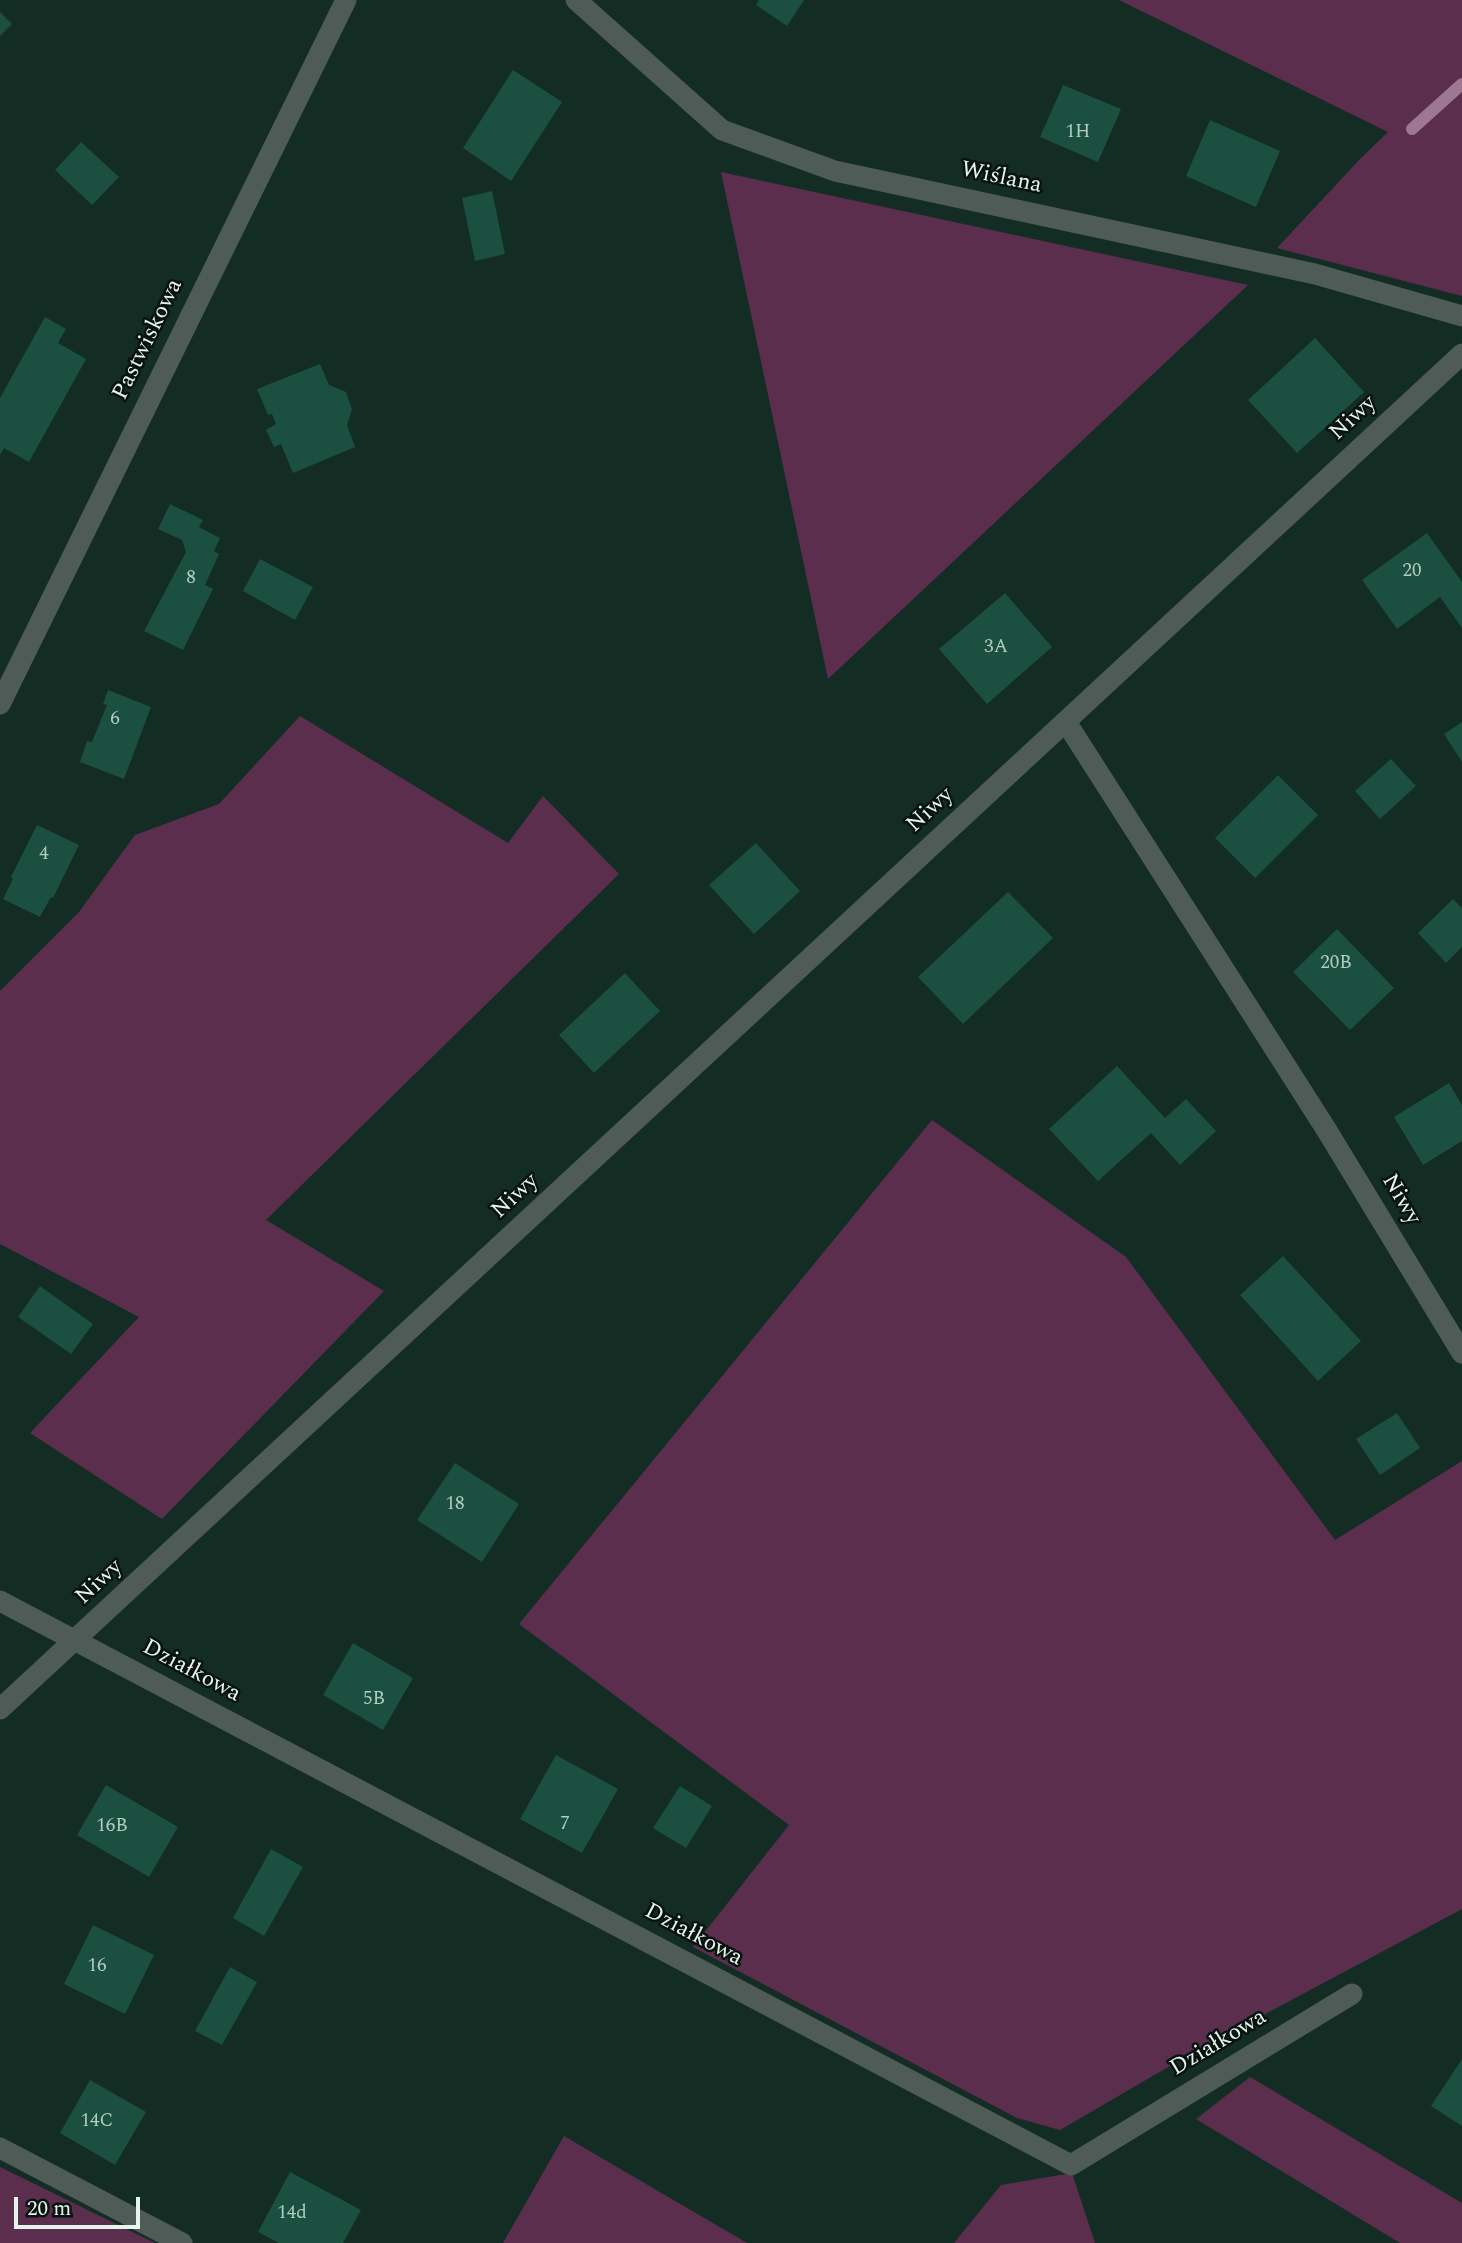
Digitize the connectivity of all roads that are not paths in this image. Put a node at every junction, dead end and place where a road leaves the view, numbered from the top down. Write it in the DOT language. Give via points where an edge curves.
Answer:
graph roads {
  1 [pos="346,0"];
  2 [pos="576,0"];
  3 [pos="1462,316"];
  4 [pos="1462,354"];
  5 [pos="0,704"];
  6 [pos="1066,722"];
  7 [pos="1462,1353"];
  8 [pos="0,1601"];
  9 [pos="76,1641"];
  10 [pos="0,1709"];
  11 [pos="1352,1994"];
  12 [pos="0,2148"];
  13 [pos="182,2243"];
  1 -- 5 [label="street, Pastwiskowa"];
  2 -- 3 [label="street, Wiślana" via="722,130 810,162 1315,274"];
  4 -- 6 [label="street, Niwy"];
  6 -- 7 [label="street, Niwy" via="1326,1129"];
  6 -- 9 [label="street, Niwy"];
  8 -- 9 [label="street, Działkowa"];
  9 -- 10 [label="street, Niwy"];
  9 -- 11 [label="street, Działkowa" via="1071,2165"];
  12 -- 13 [label="street"];
}
